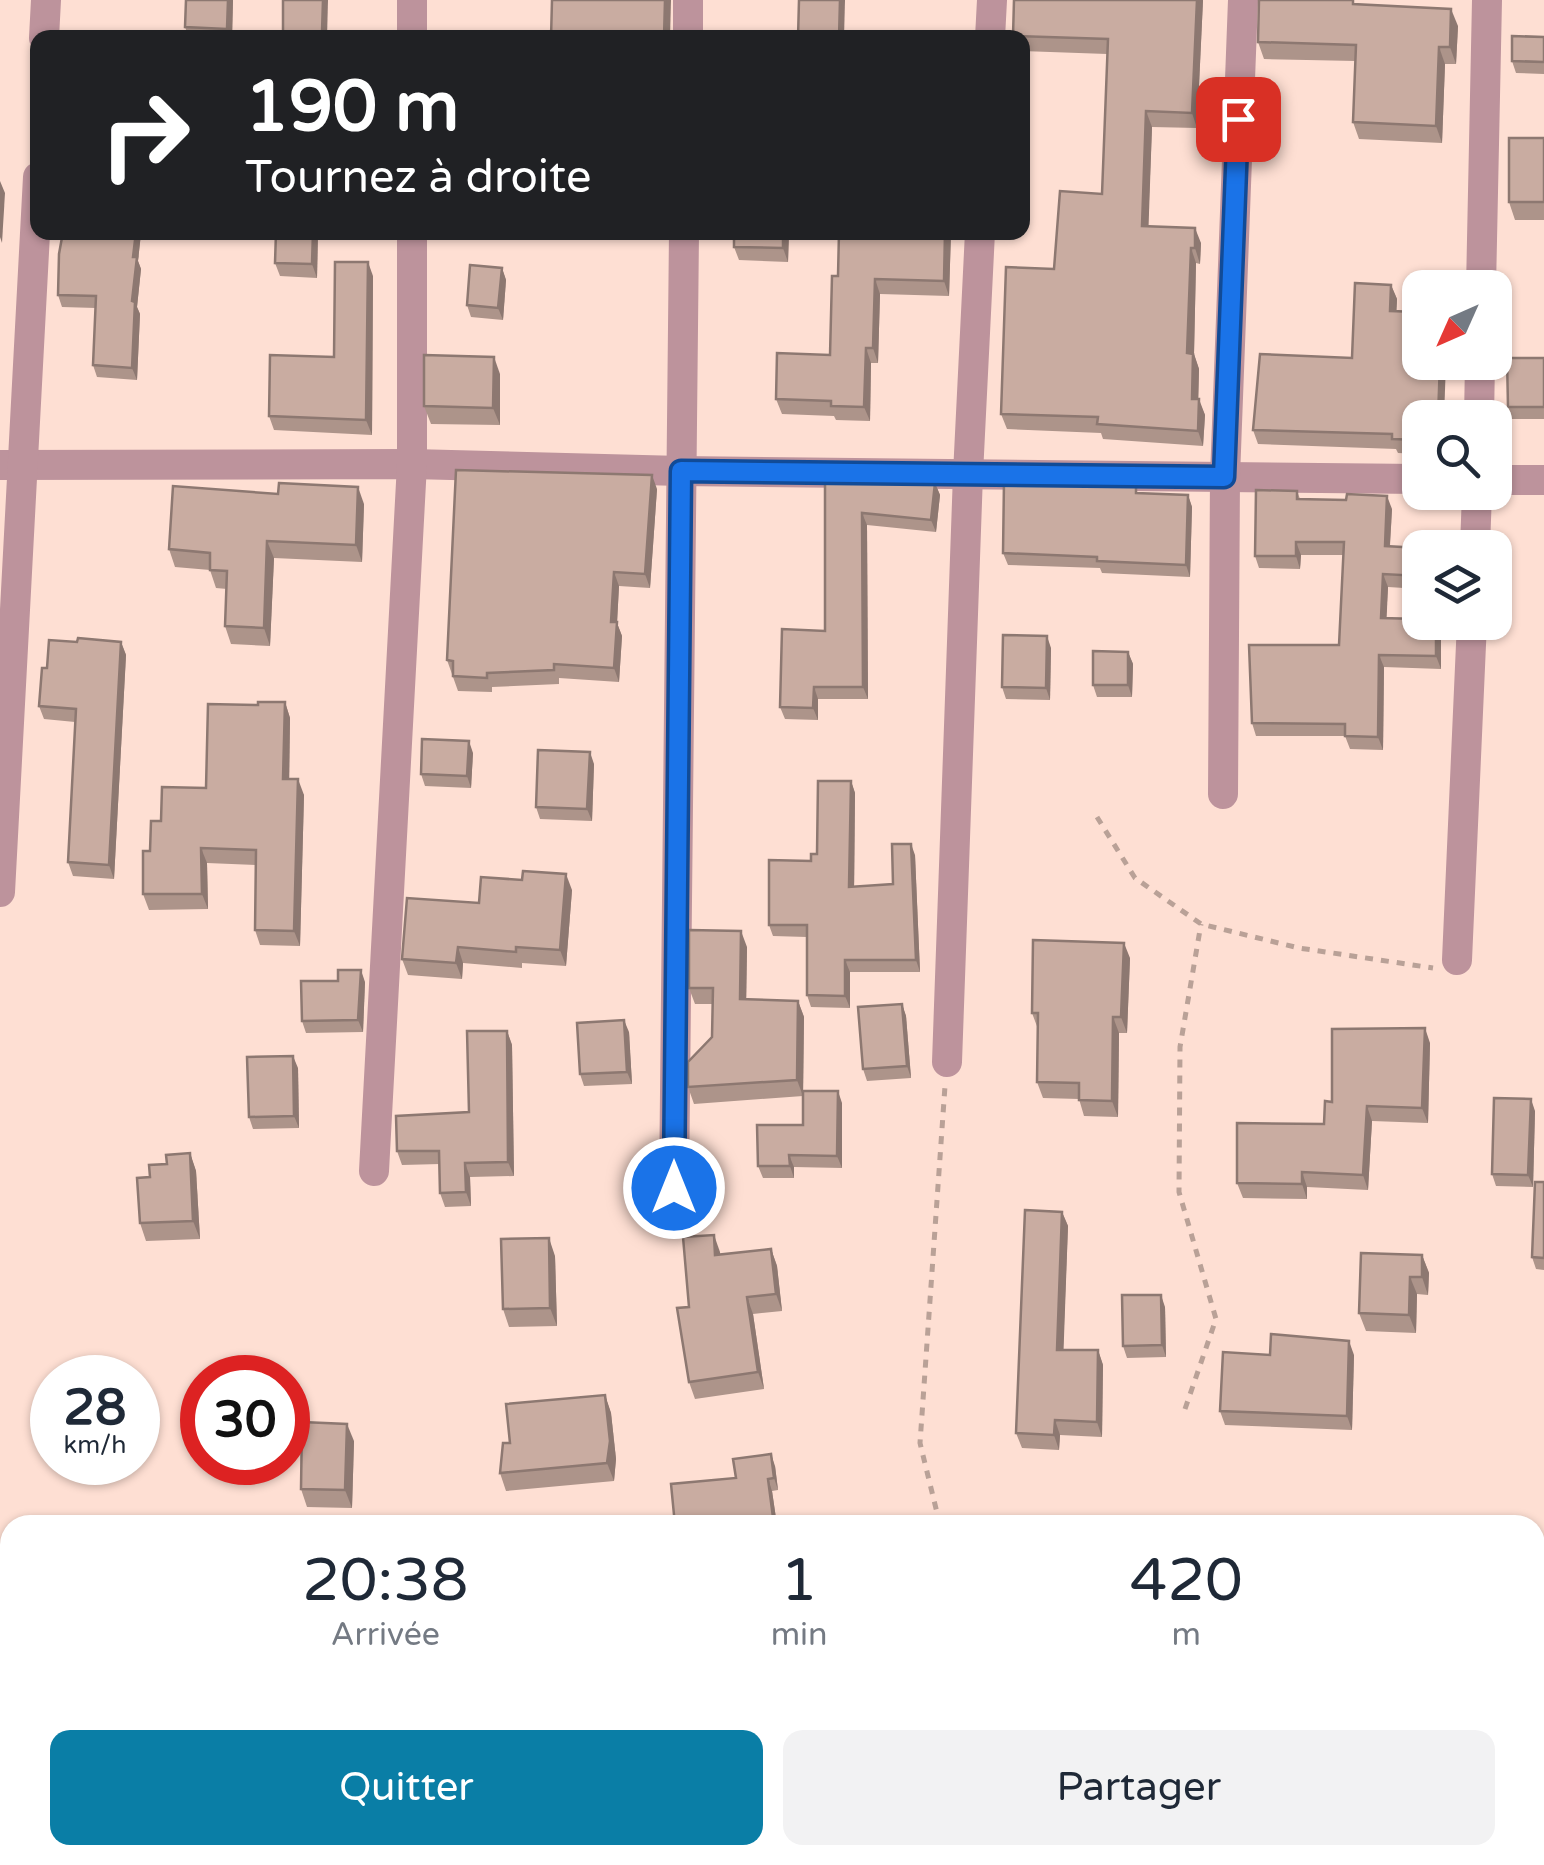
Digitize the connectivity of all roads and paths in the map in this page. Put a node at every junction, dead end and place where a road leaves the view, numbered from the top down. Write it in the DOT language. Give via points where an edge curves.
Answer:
graph roads {
  1 [pos="46,0"];
  2 [pos="412,0"];
  3 [pos="688,0"];
  4 [pos="992,0"];
  5 [pos="1243,0"];
  6 [pos="1487,0"];
  7 [pos="44,30"];
  8 [pos="412,30"];
  9 [pos="688,30"];
  10 [pos="990,30"];
  11 [pos="32,240"];
  12 [pos="412,240"];
  13 [pos="684,240"];
  14 [pos="980,240"];
  15 [pos="1481,270"];
  16 [pos="412,464"];
  17 [pos="12,466"];
  18 [pos="681,471"];
  19 [pos="968,474"];
  20 [pos="1224,477"];
  21 [pos="1402,479"];
  22 [pos="1512,480"];
  23 [pos="1544,480"];
  24 [pos="1471,640"];
  25 [pos="1223,794"];
  26 [pos="1098,816"];
  27 [pos="0,892"];
  28 [pos="1201,924"];
  29 [pos="1458,960"];
  30 [pos="947,1062"];
  31 [pos="374,1171"];
  32 [pos="674,1188"];
  33 [pos="1185,1409"];
  34 [pos="938,1515"];
  1 -- 7 [label="street"];
  2 -- 8 [label="street"];
  3 -- 9 [label="street"];
  4 -- 10 [label="street"];
  5 -- 20 [label="street"];
  6 -- 15 [label="street"];
  11 -- 17 [label="street"];
  12 -- 16 [label="street"];
  13 -- 18 [label="street"];
  14 -- 19 [label="street"];
  16 -- 17 [label="street"];
  16 -- 18 [label="street"];
  16 -- 31 [label="street"];
  17 -- 27 [label="street"];
  18 -- 19 [label="street"];
  18 -- 32 [label="street"];
  19 -- 20 [label="street"];
  19 -- 30 [label="street"];
  20 -- 21 [label="street"];
  20 -- 25 [label="street"];
  22 -- 23 [label="street"];
  24 -- 29 [label="street"];
  26 -- 28 [label="path" via="1135,878"];
  28 -- 29 [label="path" via="1298,948 1440,970"];
  28 -- 33 [label="path" via="1180,1047 1180,1192 1216,1319"];
  30 -- 34 [label="path" via="920,1443"];
}
